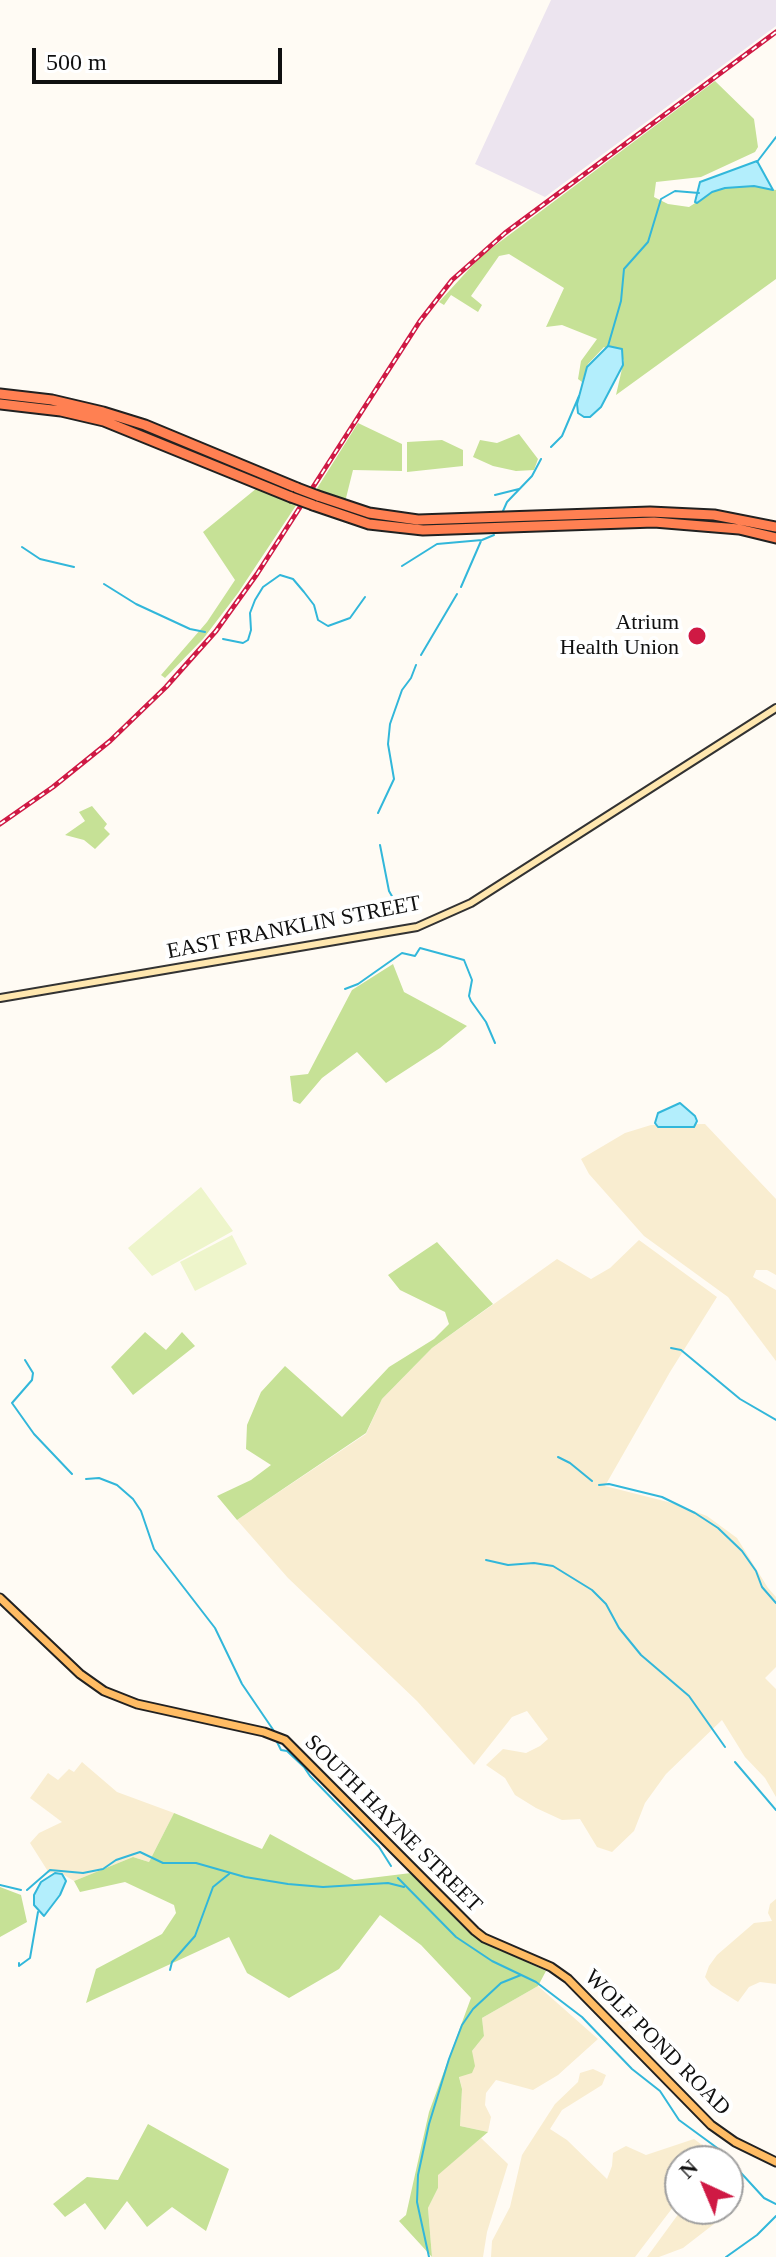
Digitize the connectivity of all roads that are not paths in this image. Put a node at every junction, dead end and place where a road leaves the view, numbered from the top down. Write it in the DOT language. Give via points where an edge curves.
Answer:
graph roads {
  1 [pos="0,394"];
  2 [pos="0,404"];
  3 [pos="316,501"];
  4 [pos="776,527"];
  5 [pos="776,538"];
  6 [pos="776,708"];
  7 [pos="0,998"];
  8 [pos="0,1598"];
  9 [pos="512,1950"];
  10 [pos="776,2162"];
  1 -- 3 [label="highway, bridge" via="52,400 145,425 297,488"];
  2 -- 3 [label="highway, bridge" via="104,421 291,497"];
  3 -- 4 [label="highway" via="418,520 650,512 714,515"];
  3 -- 5 [label="highway" via="369,524 423,530 654,522 739,529"];
  6 -- 7 [label="main road, EAST FRANKLIN STREET" via="439,919 379,935"];
  8 -- 9 [label="main road, SOUTH HAYNE STREET" via="104,1691 285,1740 466,1924"];
  9 -- 10 [label="main road, WOLF POND ROAD" via="568,1979 711,2125"];
}
